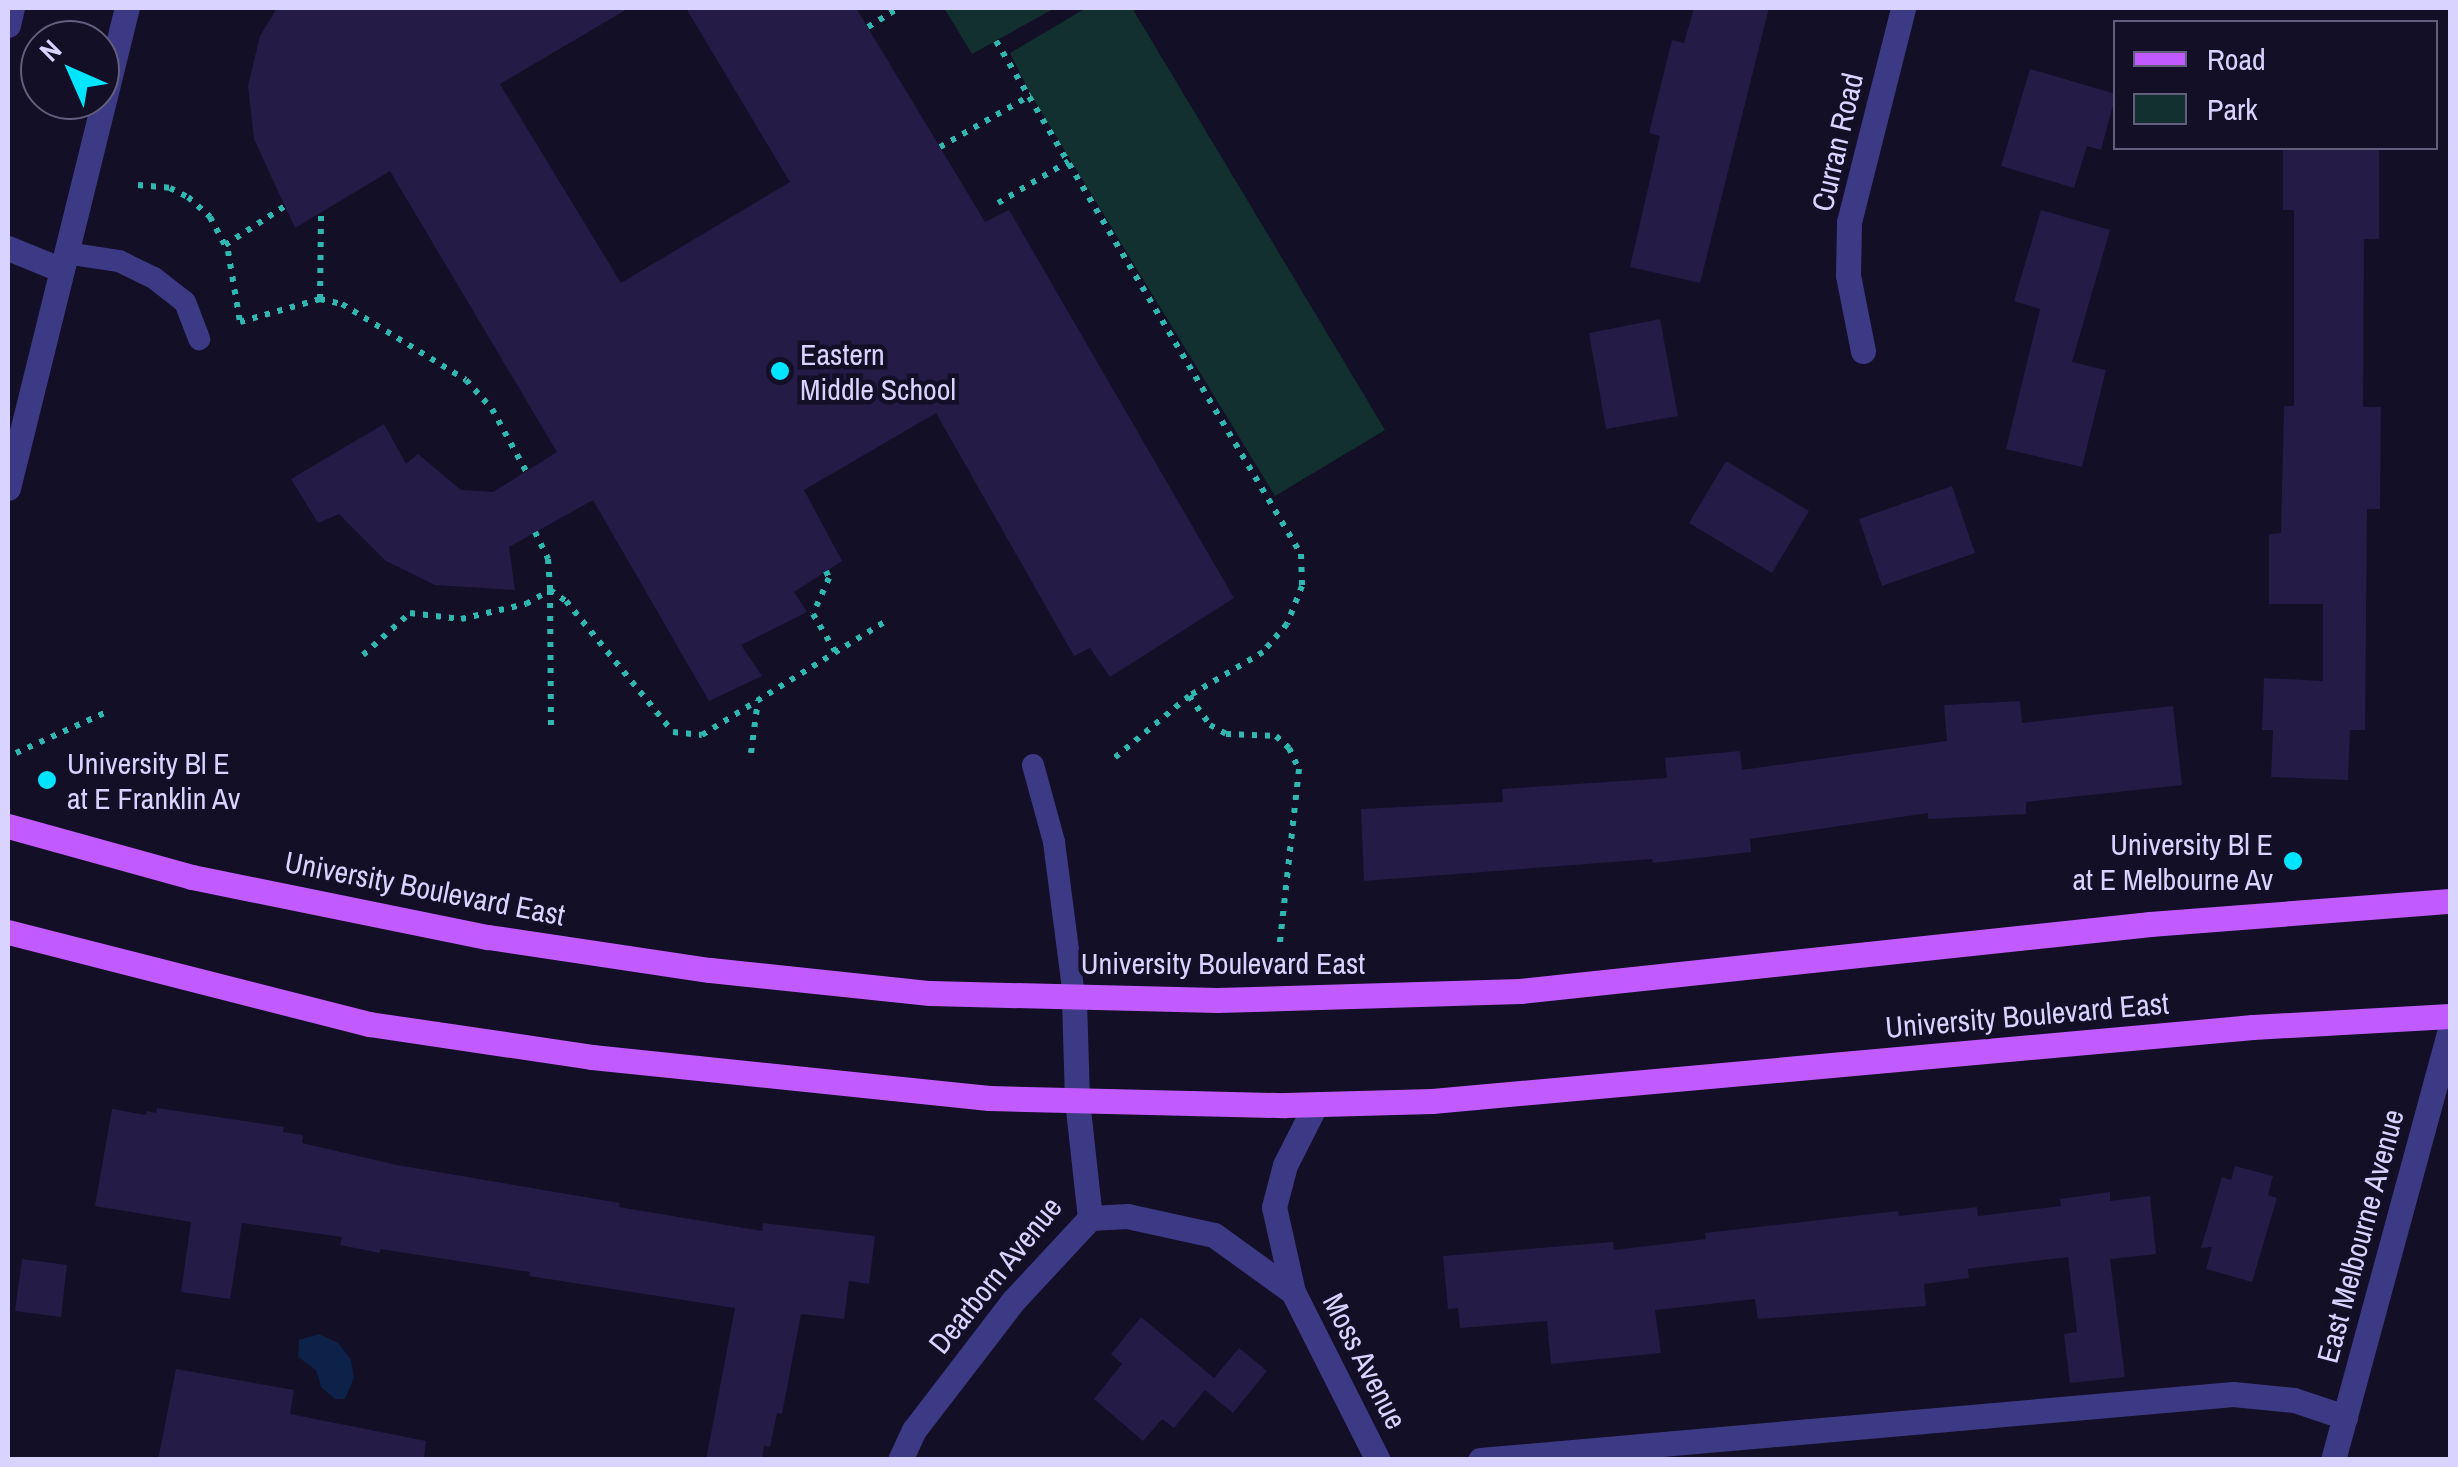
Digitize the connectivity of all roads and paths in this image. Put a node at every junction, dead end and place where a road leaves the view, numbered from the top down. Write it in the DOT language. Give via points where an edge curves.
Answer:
graph roads {
  1 [pos="12,8"];
  2 [pos="126,8"];
  3 [pos="899,8"];
  4 [pos="1903,8"];
  5 [pos="8,24"];
  6 [pos="868,27"];
  7 [pos="996,41"];
  8 [pos="1031,95"];
  9 [pos="940,146"];
  10 [pos="1069,162"];
  11 [pos="138,185"];
  12 [pos="998,203"];
  13 [pos="284,206"];
  14 [pos="321,212"];
  15 [pos="225,245"];
  16 [pos="8,248"];
  17 [pos="64,262"];
  18 [pos="320,299"];
  19 [pos="199,339"];
  20 [pos="1863,351"];
  21 [pos="526,471"];
  22 [pos="8,488"];
  23 [pos="535,532"];
  24 [pos="826,571"];
  25 [pos="550,590"];
  26 [pos="886,621"];
  27 [pos="836,651"];
  28 [pos="363,654"];
  29 [pos="1189,696"];
  30 [pos="758,700"];
  31 [pos="107,712"];
  32 [pos="551,729"];
  33 [pos="16,752"];
  34 [pos="751,752"];
  35 [pos="1113,758"];
  36 [pos="1033,765"];
  37 [pos="8,826"];
  38 [pos="2450,900"];
  39 [pos="8,932"];
  40 [pos="1279,949"];
  41 [pos="1074,996"];
  42 [pos="2450,1016"];
  43 [pos="2450,1029"];
  44 [pos="1078,1100"];
  45 [pos="1316,1104"];
  46 [pos="1090,1218"];
  47 [pos="1293,1292"];
  48 [pos="2345,1417"];
  49 [pos="900,1460"];
  50 [pos="1378,1460"];
  51 [pos="1480,1460"];
  52 [pos="2333,1460"];
  1 -- 5 [label="street"];
  2 -- 17 [label="street"];
  3 -- 6 [label="path"];
  4 -- 20 [label="street, Curran Road" via="1849,222 1848,275"];
  7 -- 8 [label="path"];
  8 -- 9 [label="path"];
  8 -- 10 [label="path"];
  10 -- 12 [label="path"];
  10 -- 29 [label="path" via="1301,554 1302,586 1287,624 1249,662"];
  11 -- 15 [label="path" via="188,196"];
  13 -- 15 [label="path"];
  14 -- 18 [label="path"];
  15 -- 18 [label="path" via="240,322"];
  16 -- 17 [label="street"];
  17 -- 19 [label="lane" via="119,262 154,278 185,302"];
  17 -- 22 [label="street"];
  18 -- 21 [label="path" via="370,320 466,380 492,409"];
  23 -- 25 [label="path" via="548,559"];
  24 -- 27 [label="path" via="814,614"];
  25 -- 28 [label="path" via="526,604 461,620 410,613"];
  25 -- 30 [label="path" via="673,732 702,735"];
  25 -- 32 [label="path"];
  26 -- 27 [label="path"];
  27 -- 30 [label="path"];
  29 -- 35 [label="path"];
  29 -- 40 [label="path" via="1210,725 1226,734 1276,736 1299,769"];
  30 -- 34 [label="path"];
  31 -- 33 [label="path"];
  36 -- 41 [label="lane" via="1054,842"];
  37 -- 41 [label="main road, University Boulevard East" via="192,876 488,937 912,991"];
  38 -- 41 [label="main road, University Boulevard East" via="2150,924 1520,992 1218,1000"];
  39 -- 44 [label="main road, University Boulevard East" via="369,1024 592,1057 989,1098"];
  41 -- 44 [label="street, Dearborn Avenue"];
  42 -- 45 [label="main road, University Boulevard East" via="2234,1029 1432,1101"];
  43 -- 48 [label="street, East Melbourne Avenue"];
  44 -- 45 [label="main road, University Boulevard East"];
  44 -- 46 [label="street, Dearborn Avenue"];
  45 -- 47 [label="street, Moss Avenue" via="1285,1166 1274,1207"];
  46 -- 47 [label="street, Moss Avenue" via="1126,1216 1214,1235"];
  46 -- 49 [label="street, Dearborn Avenue" via="1013,1300 914,1430"];
  47 -- 50 [label="street, Moss Avenue"];
  48 -- 51 [label="street" via="2294,1400 2233,1394"];
  48 -- 52 [label="street, East Melbourne Avenue"];
}
